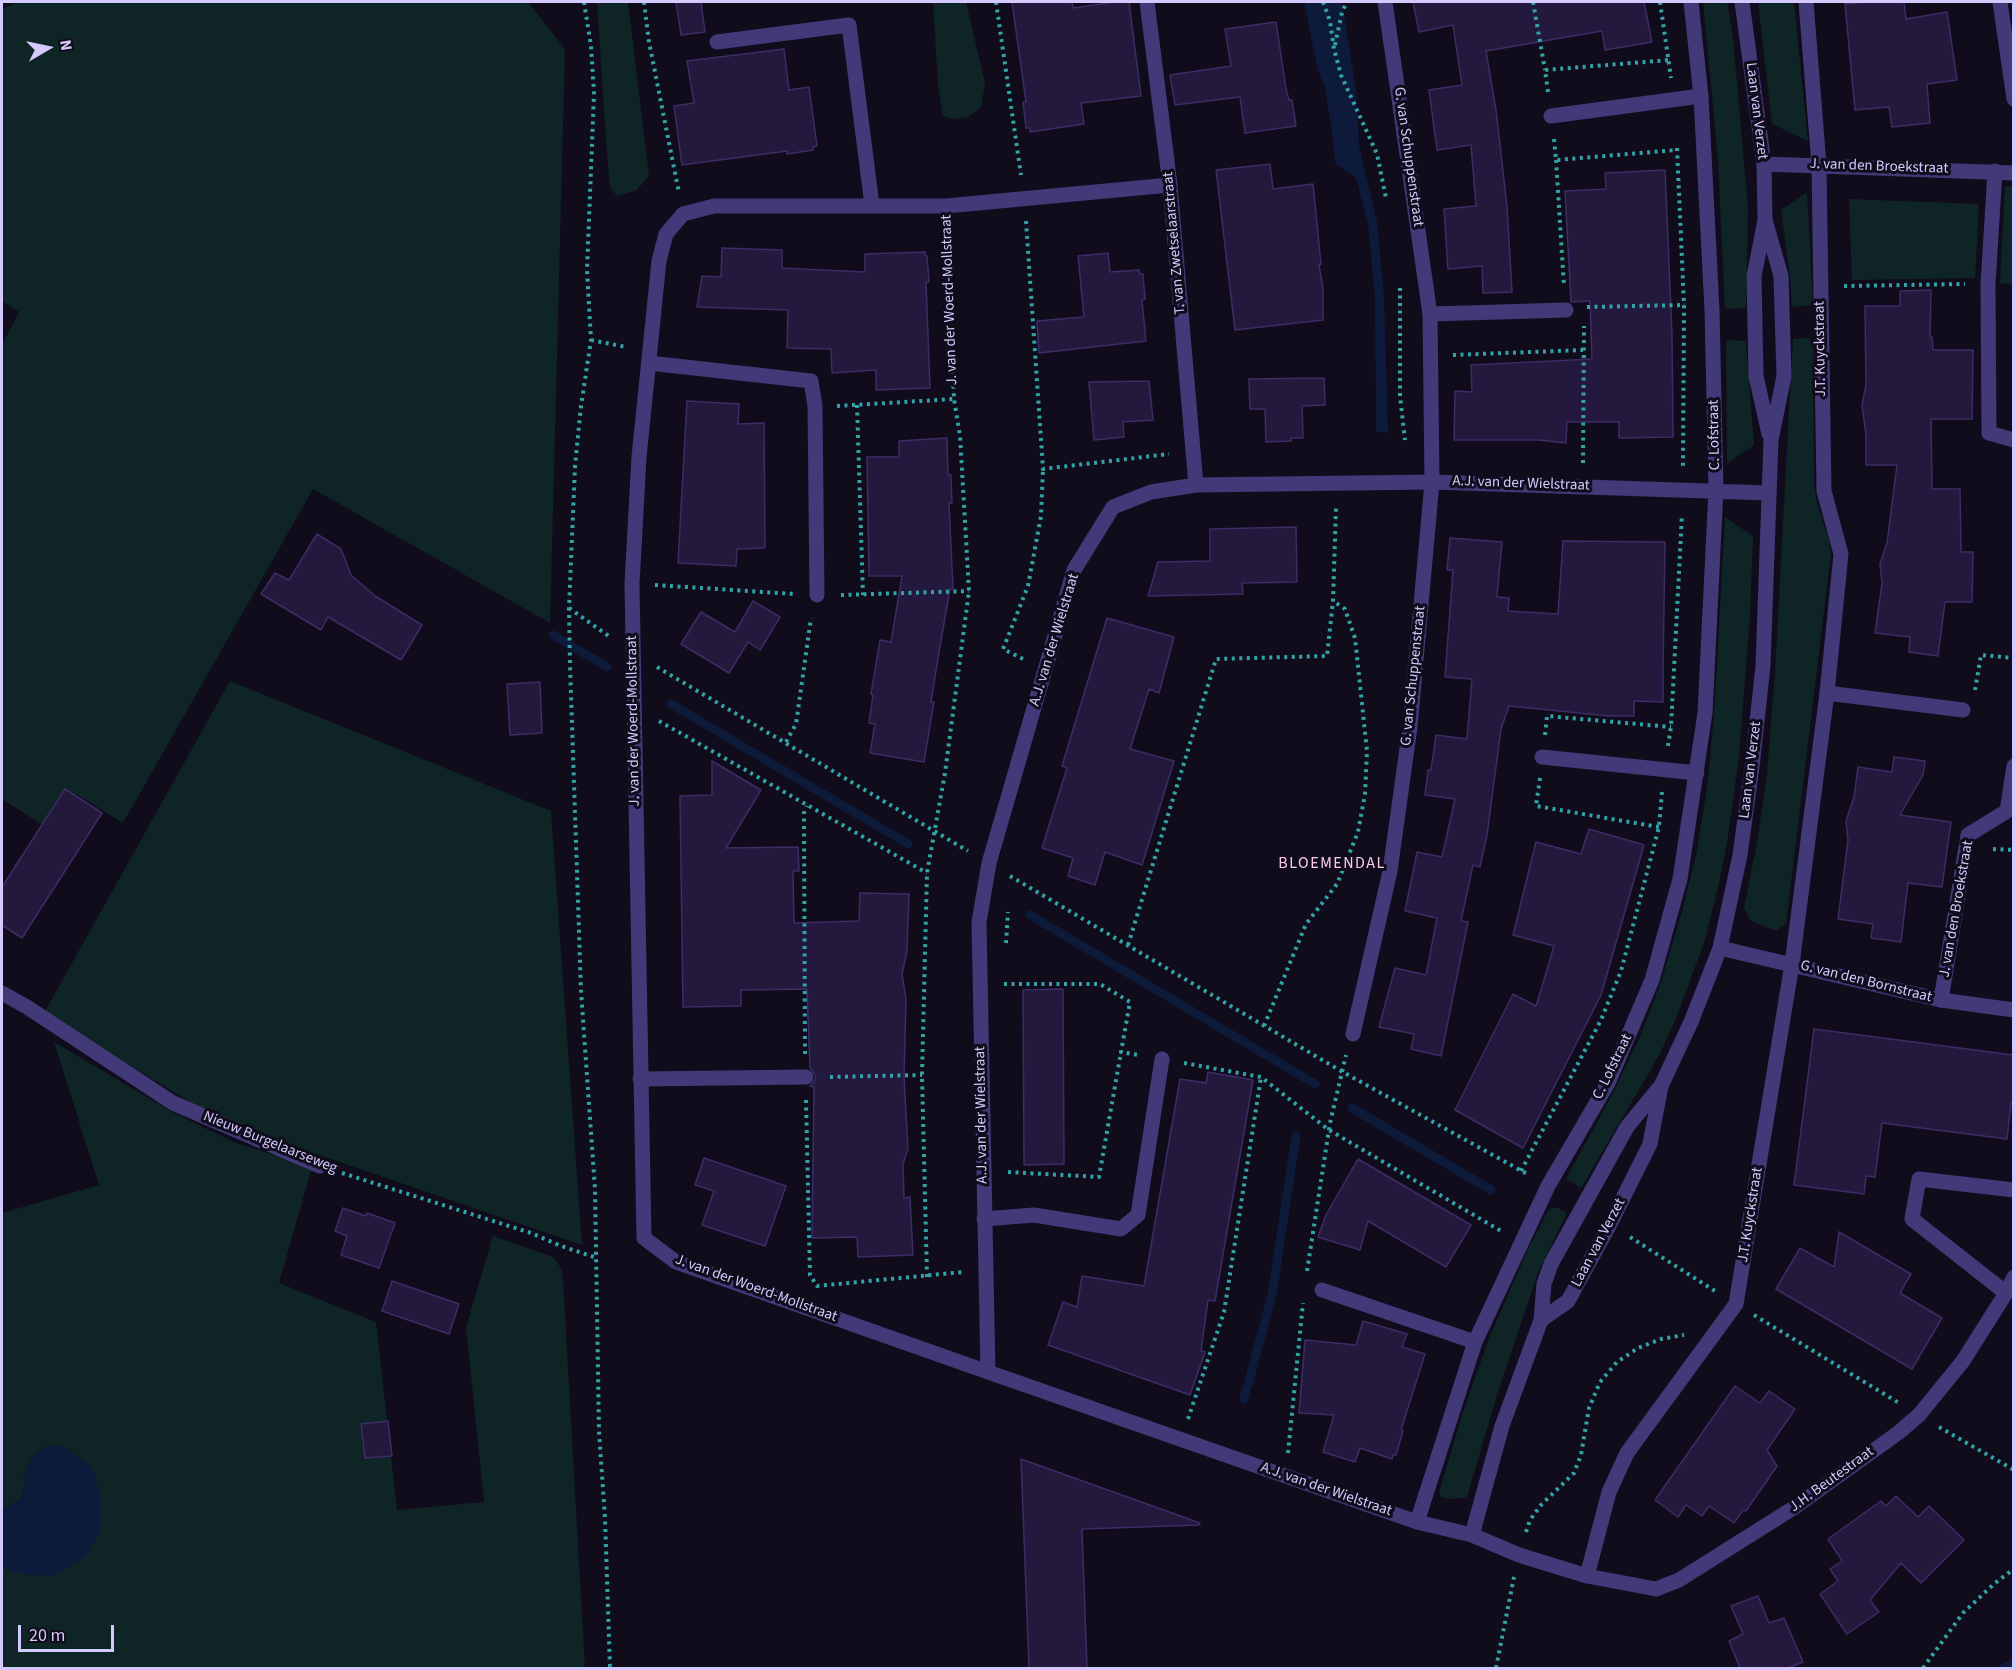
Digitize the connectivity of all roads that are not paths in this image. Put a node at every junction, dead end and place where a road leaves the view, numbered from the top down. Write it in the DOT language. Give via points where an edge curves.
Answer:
graph roads {
  1 [pos="1147,2"];
  2 [pos="1385,2"];
  3 [pos="1691,2"];
  4 [pos="1742,2"];
  5 [pos="1806,2"];
  6 [pos="2000,2"];
  7 [pos="717,42"];
  8 [pos="1701,96"];
  9 [pos="2013,99"];
  10 [pos="1551,116"];
  11 [pos="1764,164"];
  12 [pos="1819,165"];
  13 [pos="1995,171"];
  14 [pos="2013,173"];
  15 [pos="1170,185"];
  16 [pos="872,206"];
  17 [pos="1765,220"];
  18 [pos="1566,310"];
  19 [pos="1430,314"];
  20 [pos="649,363"];
  21 [pos="1771,440"];
  22 [pos="2013,440"];
  23 [pos="1432,482"];
  24 [pos="1196,485"];
  25 [pos="1716,489"];
  26 [pos="1769,493"];
  27 [pos="817,595"];
  28 [pos="1827,693"];
  29 [pos="1963,710"];
  30 [pos="1542,757"];
  31 [pos="2013,766"];
  32 [pos="1697,773"];
  33 [pos="1720,948"];
  34 [pos="1792,963"];
  35 [pos="2,993"];
  36 [pos="1941,1000"];
  37 [pos="2013,1010"];
  38 [pos="1353,1034"];
  39 [pos="1162,1059"];
  40 [pos="806,1077"];
  41 [pos="640,1079"];
  42 [pos="1661,1086"];
  43 [pos="320,1166"];
  44 [pos="2013,1190"];
  45 [pos="984,1219"];
  46 [pos="2013,1276"];
  47 [pos="1322,1290"];
  48 [pos="2006,1293"];
  49 [pos="1541,1320"];
  50 [pos="1475,1342"];
  51 [pos="988,1372"];
  52 [pos="1417,1522"];
  53 [pos="1472,1535"];
  54 [pos="1587,1576"];
  1 -- 15 [label="street, T. van Zwetselaarstraat"];
  2 -- 19 [label="street, G. van Schuppenstraat"];
  3 -- 8 [label="street, C. Lofstraat"];
  4 -- 11 [label="street, Laan van Verzet"];
  5 -- 12 [label="street, J.T. Kuyckstraat"];
  6 -- 9 [label="street"];
  7 -- 16 [label="street" via="849,25"];
  8 -- 10 [label="street"];
  8 -- 25 [label="street, C. Lofstraat"];
  11 -- 12 [label="street, J. van den Broekstraat"];
  11 -- 17 [label="street, Laan van Verzet"];
  12 -- 13 [label="street, J. van den Broekstraat"];
  12 -- 28 [label="street, J.T. Kuyckstraat" via="1824,491 1840,554"];
  13 -- 14 [label="street, J. van den Broekstraat"];
  13 -- 22 [label="street" via="1988,284 1989,433"];
  15 -- 16 [label="street, J. van der Woerd-Mollstraat" via="946,206"];
  15 -- 24 [label="street, T. van Zwetselaarstraat"];
  16 -- 20 [label="street, J. van der Woerd-Mollstraat" via="714,206 683,214 666,234 659,261"];
  17 -- 21 [label="street, Laan van Verzet" via="1754,276 1756,376"];
  17 -- 21 [label="street, Laan van Verzet" via="1781,276 1783,327 1784,376"];
  18 -- 19 [label="street"];
  19 -- 23 [label="street, G. van Schuppenstraat"];
  20 -- 27 [label="street" via="811,381 815,406"];
  20 -- 41 [label="street, J. van der Woerd-Mollstraat" via="632,584"];
  21 -- 26 [label="street, Laan van Verzet"];
  23 -- 24 [label="street, A.J. van der Wielstraat"];
  23 -- 25 [label="street, A.J. van der Wielstraat"];
  23 -- 38 [label="street, G. van Schuppenstraat" via="1409,738 1390,871"];
  24 -- 45 [label="street, A.J. van der Wielstraat" via="1151,492 1113,507 1074,570 989,863 979,922"];
  25 -- 26 [label="street, A.J. van der Wielstraat"];
  25 -- 32 [label="street, C. Lofstraat" via="1705,713"];
  26 -- 33 [label="street, Laan van Verzet" via="1763,666 1740,855"];
  28 -- 29 [label="street"];
  28 -- 34 [label="street, J.T. Kuyckstraat"];
  30 -- 32 [label="street"];
  31 -- 36 [label="street, J. van den Broekstraat" via="2007,811 1968,835"];
  32 -- 50 [label="street, C. Lofstraat" via="1680,879 1652,980 1608,1083 1548,1186"];
  33 -- 34 [label="street, G. van den Bornstraat"];
  33 -- 42 [label="street, Laan van Verzet"];
  34 -- 36 [label="street, G. van den Bornstraat"];
  34 -- 54 [label="street, J.T. Kuyckstraat" via="1736,1304 1626,1453 1609,1492"];
  35 -- 43 [label="street, Nieuw Burgelaarseweg" via="173,1103"];
  36 -- 37 [label="street, G. van den Bornstraat"];
  39 -- 45 [label="street" via="1138,1215 1121,1228 1034,1215"];
  40 -- 41 [label="street"];
  41 -- 51 [label="street, J. van der Woerd-Mollstraat" via="644,1238 676,1262"];
  42 -- 49 [label="street, Laan van Verzet" via="1626,1127 1551,1264 1544,1284"];
  42 -- 49 [label="street, Laan van Verzet" via="1650,1144 1610,1224 1568,1301"];
  44 -- 48 [label="street" via="1919,1179 1912,1219"];
  45 -- 51 [label="street, A.J. van der Wielstraat"];
  46 -- 48 [label="street, J.H. Beutestraat"];
  47 -- 50 [label="street"];
  48 -- 54 [label="street, J.H. Beutestraat" via="1964,1361 1919,1414 1795,1508 1679,1580 1656,1589"];
  49 -- 53 [label="street, Laan van Verzet" via="1502,1426"];
  50 -- 52 [label="street, C. Lofstraat"];
  51 -- 52 [label="street, A.J. van der Wielstraat"];
  52 -- 53 [label="street, A.J. van der Wielstraat"];
  53 -- 54 [label="street" via="1519,1555"];
}
